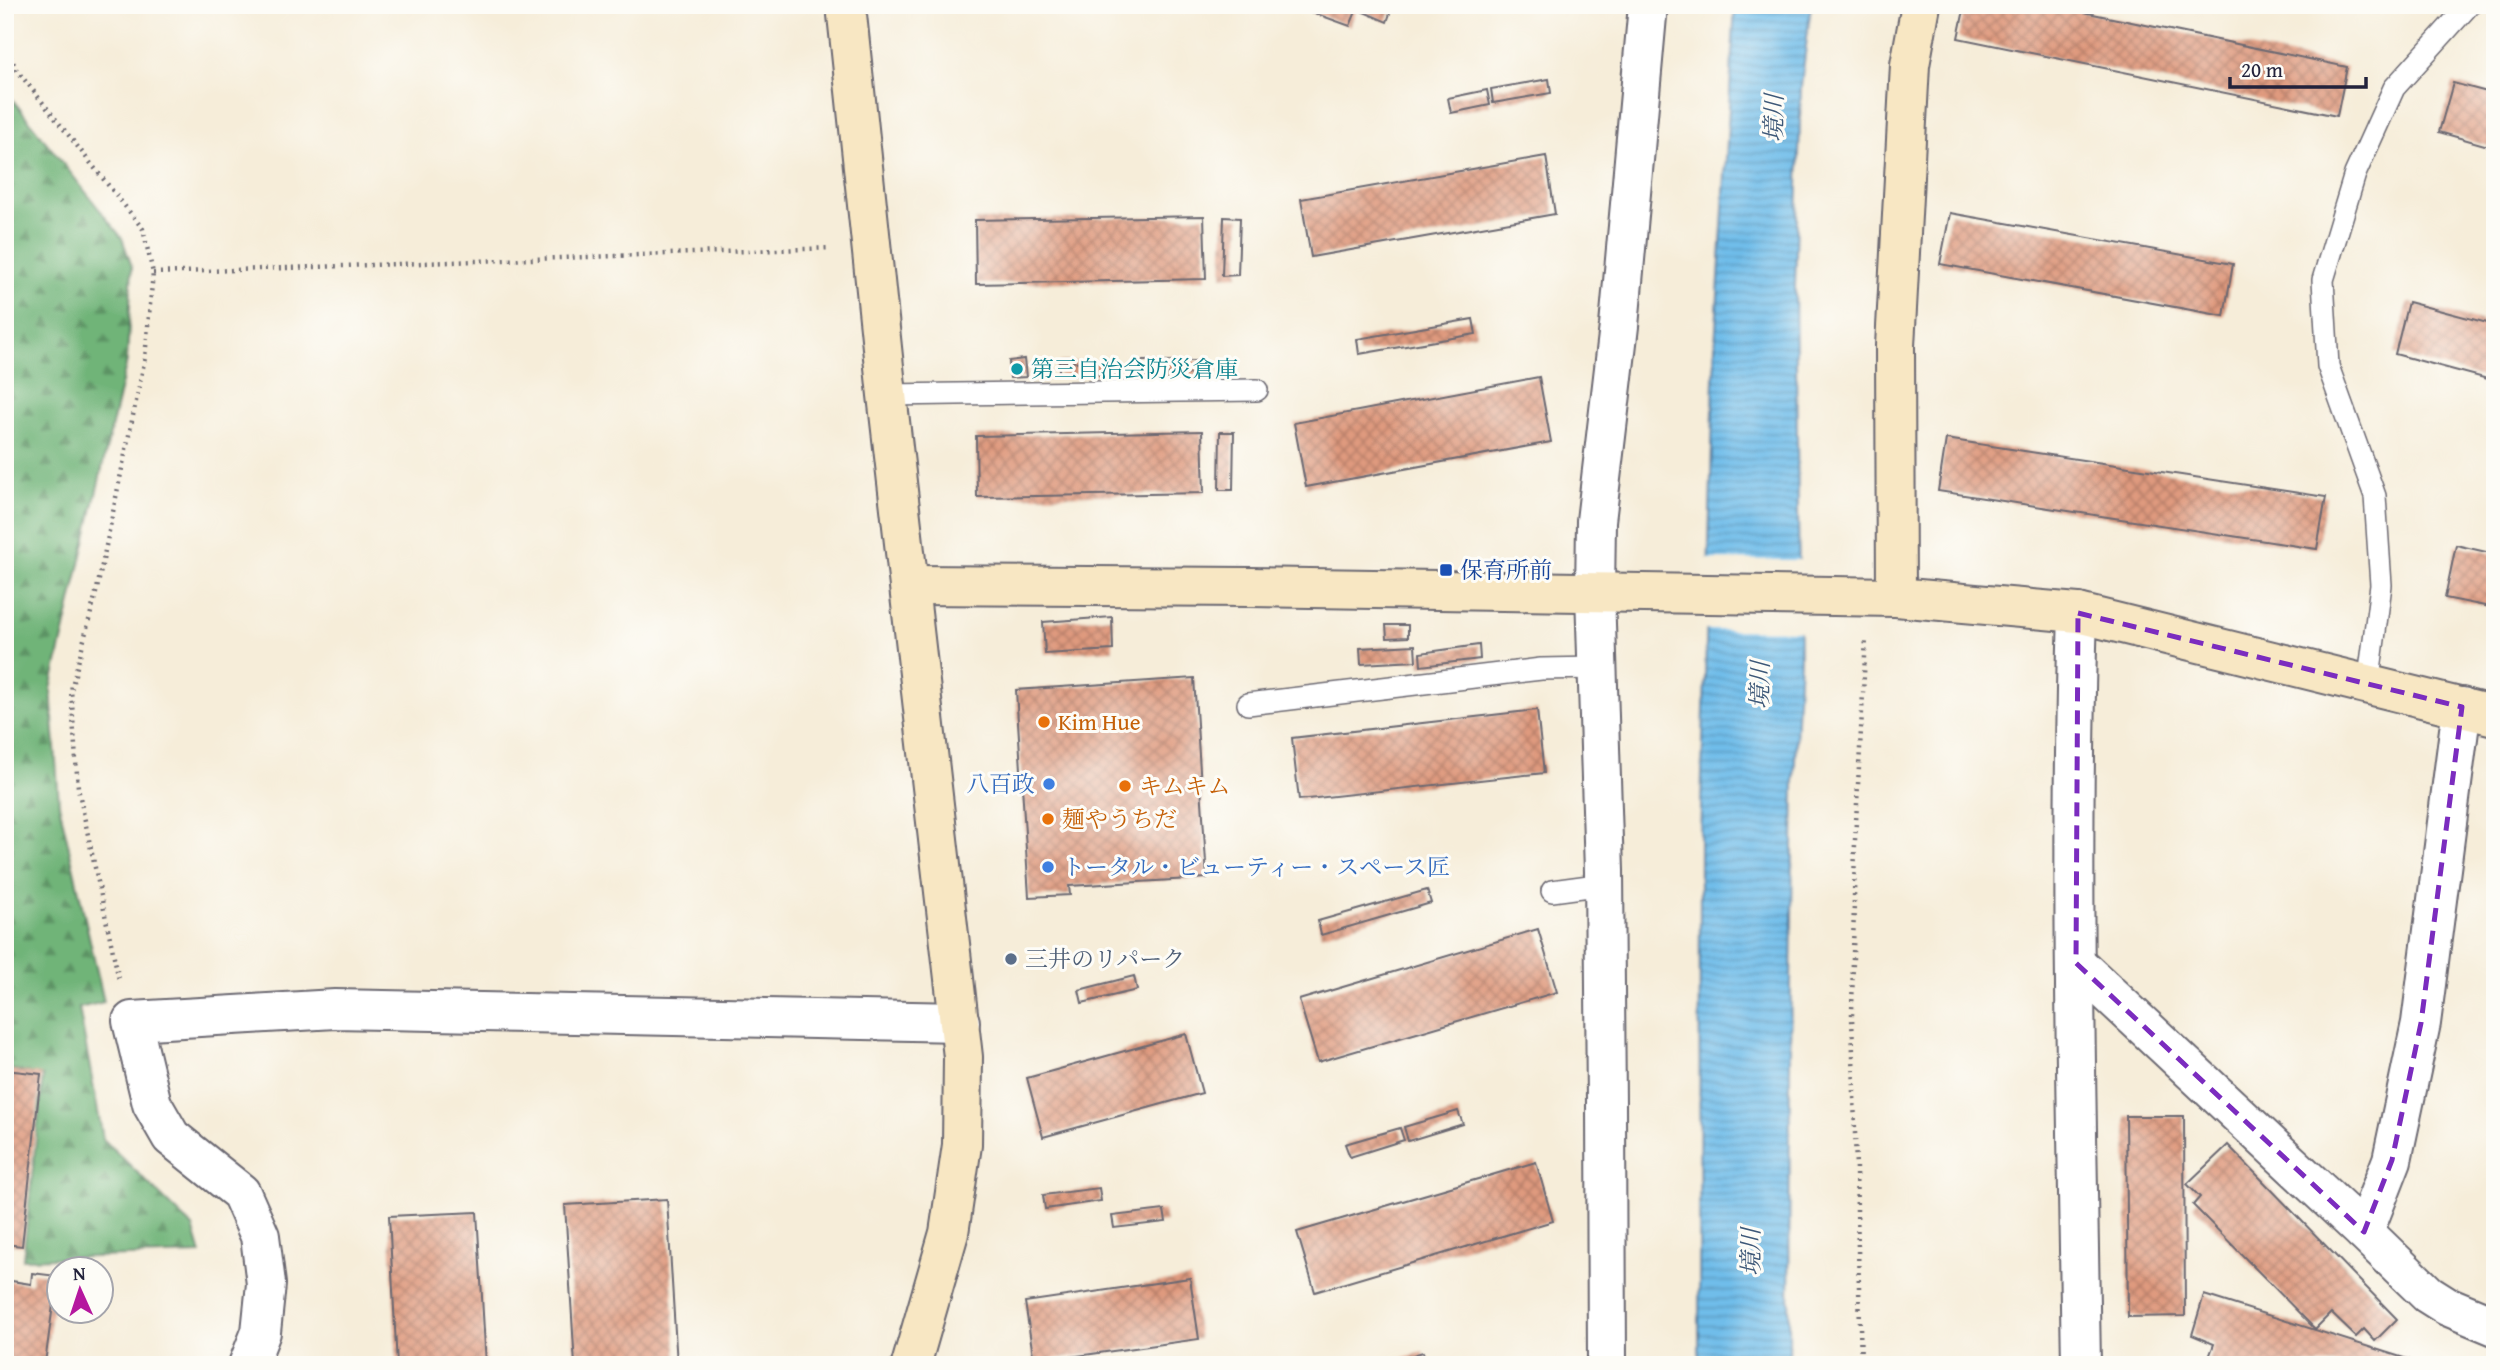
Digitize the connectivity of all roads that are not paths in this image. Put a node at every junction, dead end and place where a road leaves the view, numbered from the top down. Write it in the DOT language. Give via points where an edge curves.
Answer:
graph roads {
  1 [pos="846,5"];
  2 [pos="1648,5"];
  3 [pos="1921,5"];
  4 [pos="2469,5"];
  5 [pos="1257,390"];
  6 [pos="887,396"];
  7 [pos="911,585"];
  8 [pos="1595,593"];
  9 [pos="1873,597"];
  10 [pos="2078,613"];
  11 [pos="1597,668"];
  12 [pos="2368,686"];
  13 [pos="1248,704"];
  14 [pos="2478,712"];
  15 [pos="1604,884"];
  16 [pos="1552,891"];
  17 [pos="2076,963"];
  18 [pos="960,1022"];
  19 [pos="2364,1232"];
  20 [pos="2495,1326"];
  21 [pos="248,1365"];
  22 [pos="911,1365"];
  23 [pos="1607,1365"];
  24 [pos="2081,1365"];
  1 -- 6 [label="street"];
  2 -- 8 [label="street" via="1596,521"];
  3 -- 9 [label="street" via="1910,65 1895,346"];
  4 -- 12 [label="lane" via="2394,88 2355,174 2323,280 2328,366 2375,496 2381,585"];
  5 -- 6 [label="lane"];
  6 -- 7 [label="street"];
  7 -- 8 [label="street"];
  7 -- 18 [label="street"];
  8 -- 9 [label="street"];
  8 -- 11 [label="street"];
  9 -- 10 [label="street"];
  10 -- 12 [label="street"];
  10 -- 17 [label="street"];
  11 -- 13 [label="lane" via="1541,669"];
  11 -- 15 [label="street"];
  12 -- 14 [label="street"];
  14 -- 19 [label="street" via="2392,1160"];
  15 -- 16 [label="lane"];
  15 -- 23 [label="street"];
  17 -- 19 [label="street"];
  17 -- 24 [label="street"];
  18 -- 21 [label="street" via="335,1009 132,1021 152,1104 171,1137 240,1193 260,1236 266,1283 261,1332"];
  18 -- 22 [label="street" via="961,1157 949,1233"];
  19 -- 20 [label="street" via="2428,1294 2447,1307"];
}
